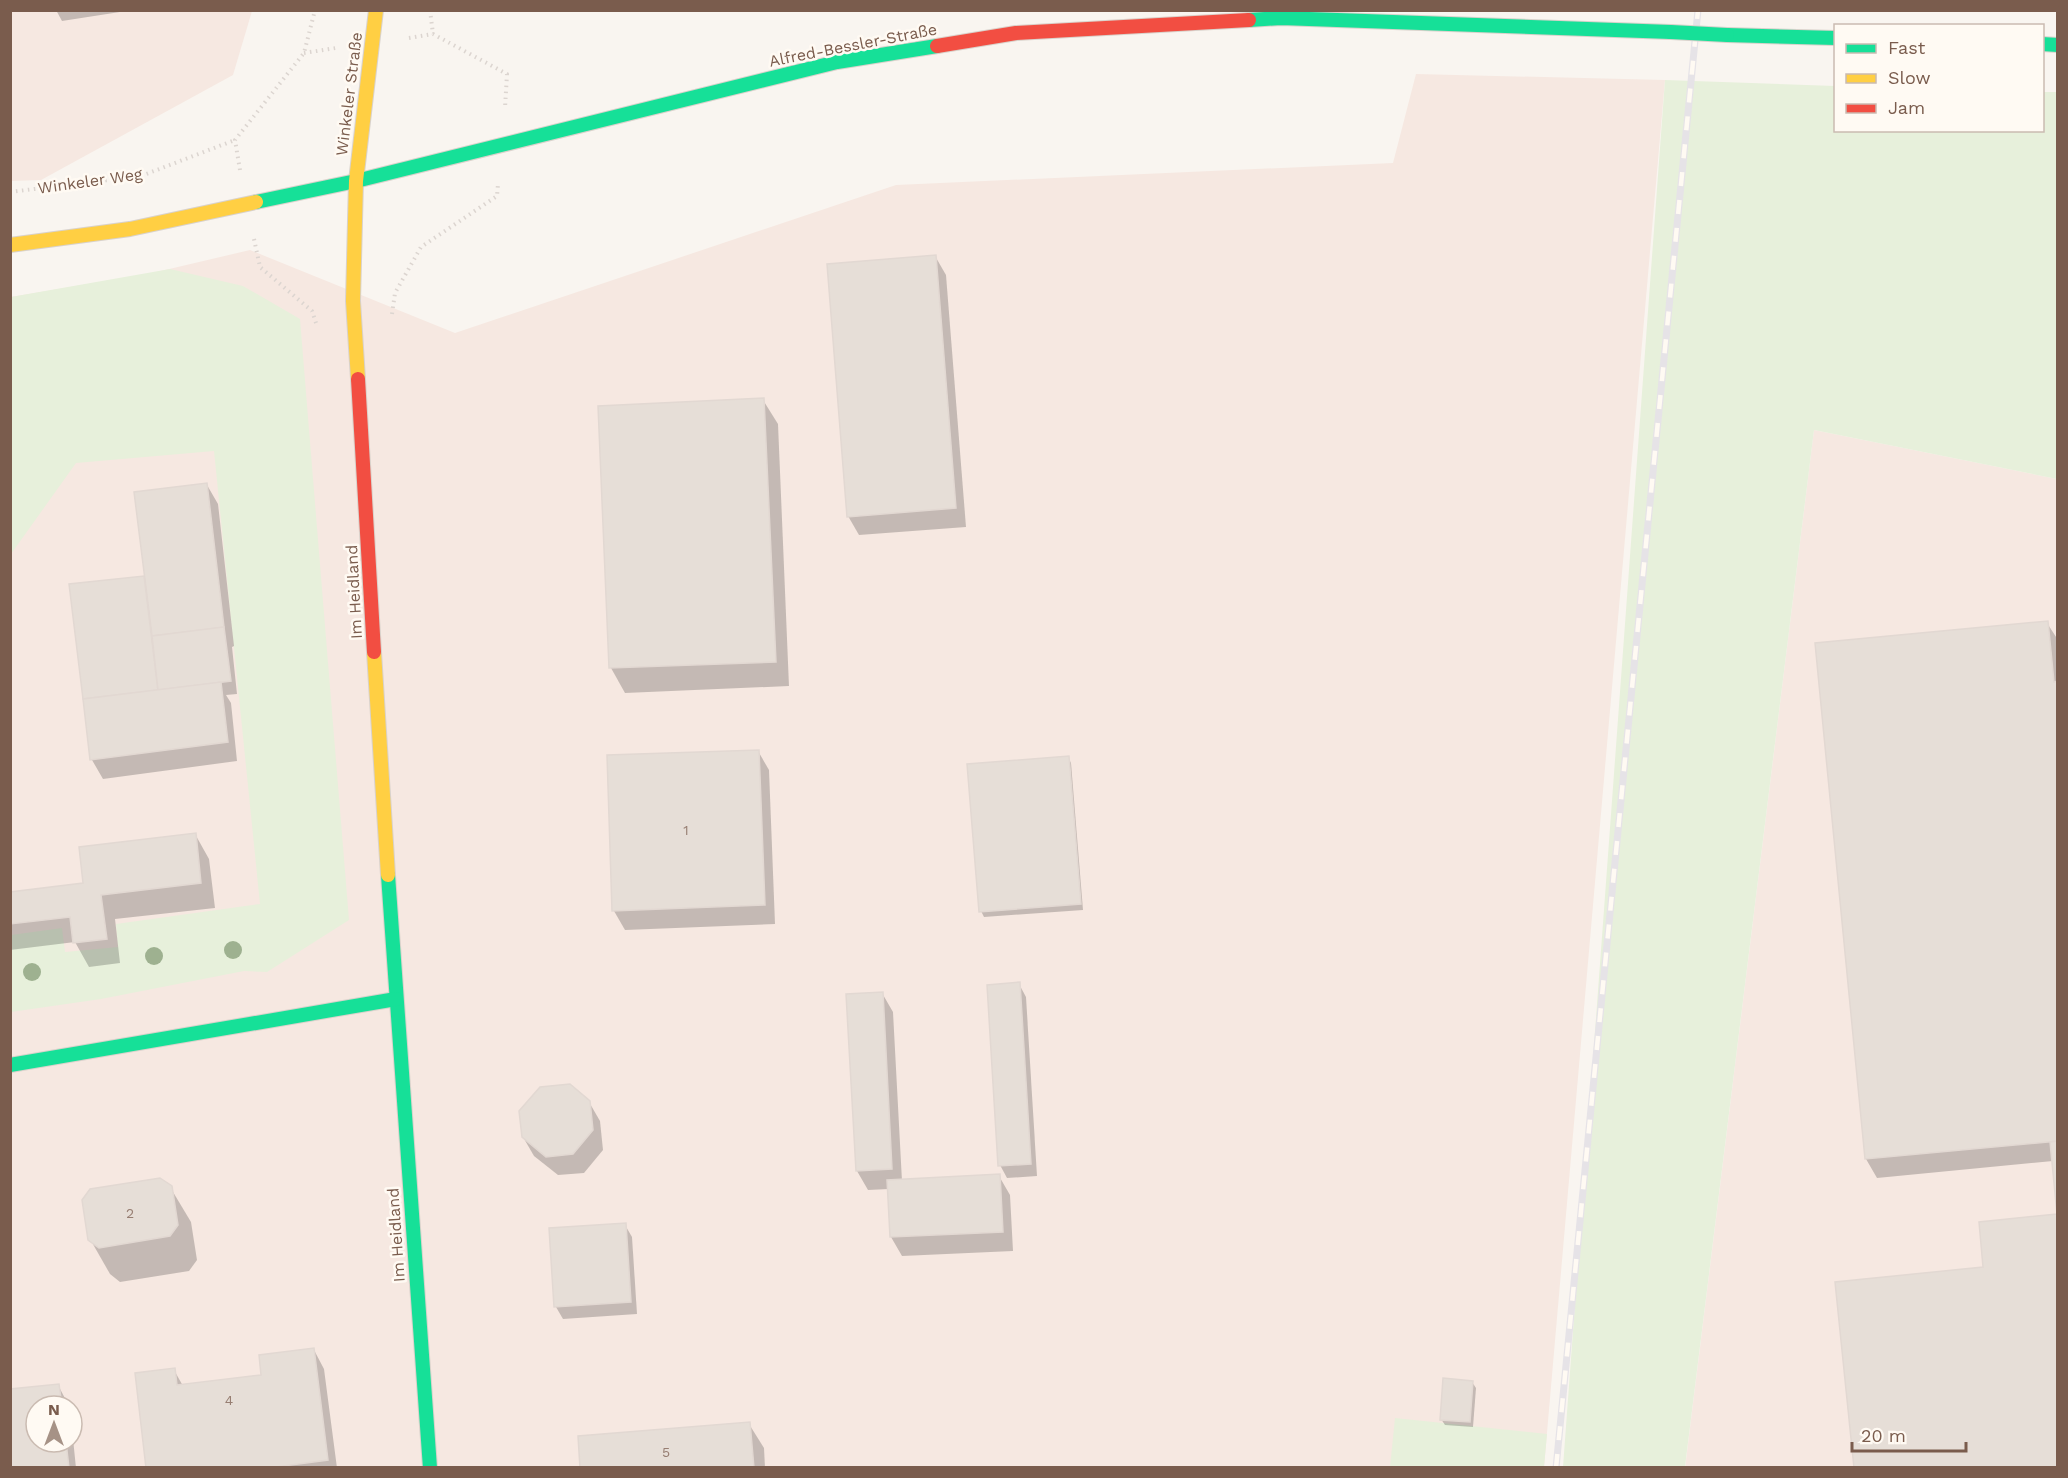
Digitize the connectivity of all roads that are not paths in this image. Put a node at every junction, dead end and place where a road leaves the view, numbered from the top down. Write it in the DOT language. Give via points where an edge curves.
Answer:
graph roads {
  1 [pos="376,10"];
  2 [pos="1834,38"];
  3 [pos="356,182"];
  4 [pos="10,245"];
  5 [pos="396,999"];
  6 [pos="10,1065"];
  7 [pos="430,1467"];
  1 -- 3 [label="main road, Winkeler Straße"];
  2 -- 3 [label="main road, Alfred-Bessler-Straße, bridge" via="1281,18 1016,33 837,62"];
  3 -- 4 [label="main road, Alfred-Bessler-Straße" via="130,229"];
  3 -- 5 [label="main road, Im Heidland" via="353,302"];
  5 -- 6 [label="main road"];
  5 -- 7 [label="main road, Im Heidland"];
}
